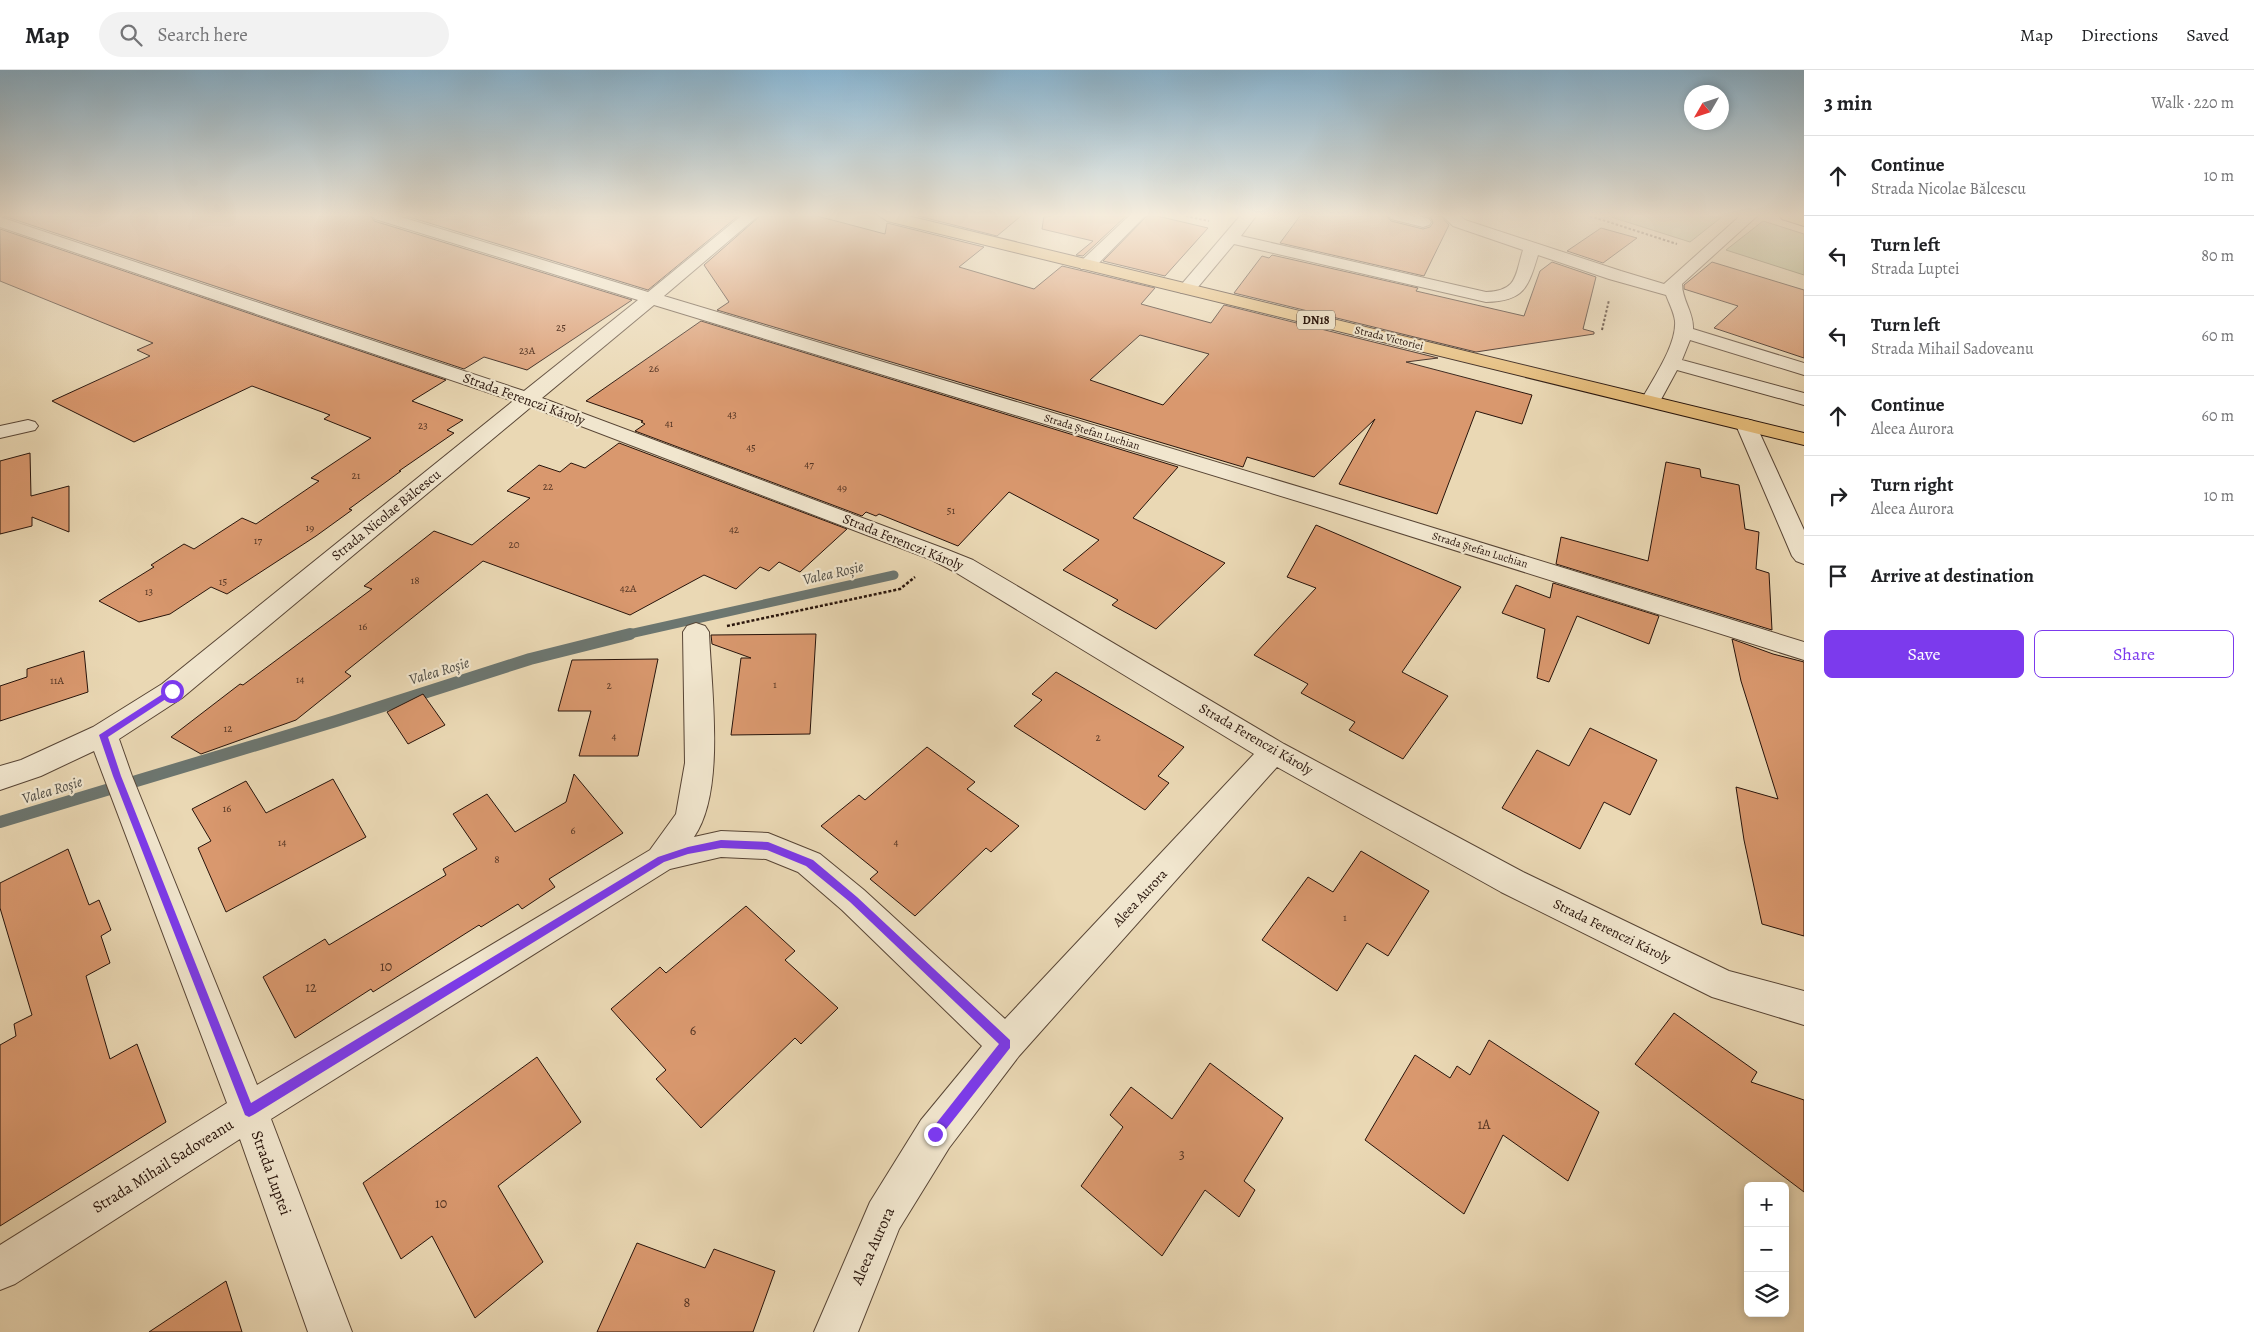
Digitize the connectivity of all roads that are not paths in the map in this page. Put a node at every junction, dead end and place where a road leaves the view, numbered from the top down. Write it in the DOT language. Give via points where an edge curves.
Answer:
graph roads {
  1 [pos="157,275"];
  2 [pos="572,275"];
  3 [pos="680,275"];
  4 [pos="1128,275"];
  5 [pos="1199,275"];
  6 [pos="1390,275"];
  7 [pos="1522,275"];
  8 [pos="1615,275"];
  9 [pos="1679,275"];
  10 [pos="1187,289"];
  11 [pos="1672,291"];
  12 [pos="651,299"];
  13 [pos="1683,332"];
  14 [pos="1671,363"];
  15 [pos="1804,369"];
  16 [pos="527,399"];
  17 [pos="1804,399"];
  18 [pos="1651,401"];
  19 [pos="1746,425"];
  20 [pos="28,426"];
  21 [pos="0,432"];
  22 [pos="1804,439"];
  23 [pos="1804,556"];
  24 [pos="696,632"];
  25 [pos="1804,651"];
  26 [pos="103,735"];
  27 [pos="1274,752"];
  28 [pos="0,778"];
  29 [pos="661,860"];
  30 [pos="1804,1008"];
  31 [pos="1006,1044"];
  32 [pos="249,1111"];
  33 [pos="0,1269"];
  34 [pos="330,1332"];
  35 [pos="836,1332"];
  1 -- 16 [label="street, Strada Ferenczi Károly"];
  2 -- 12 [label="street, Strada Ștefan Luchian"];
  3 -- 12 [label="street, Strada Nicolae Bălcescu"];
  4 -- 10 [label="main road, Strada Victoriei / DN18"];
  5 -- 10 [label="street"];
  6 -- 7 [label="street" via="1498,298 1517,290"];
  8 -- 11 [label="street"];
  9 -- 11 [label="street"];
  10 -- 18 [label="main road, Strada Victoriei / DN18"];
  11 -- 13 [label="street" via="1683,316"];
  12 -- 16 [label="street, Strada Nicolae Bălcescu"];
  12 -- 25 [label="street, Strada Ștefan Luchian" via="1338,506"];
  13 -- 14 [label="street"];
  13 -- 15 [label="street"];
  14 -- 17 [label="street"];
  14 -- 18 [label="street"];
  16 -- 26 [label="street, Strada Nicolae Bălcescu" via="172,691"];
  16 -- 27 [label="street, Strada Ferenczi Károly" via="964,566"];
  18 -- 19 [label="main road, Strada Victoriei / DN18"];
  19 -- 22 [label="main road, Strada Victoriei / DN18"];
  19 -- 23 [label="street"];
  20 -- 21 [label="street"];
  24 -- 29 [label="street, Strada Mihail Sadoveanu" via="700,763 690,818"];
  26 -- 28 [label="street, Strada Nicolae Bălcescu" via="31,768"];
  26 -- 32 [label="street, Strada Luptei"];
  27 -- 30 [label="street, Strada Ferenczi Károly" via="1512,882 1724,986"];
  27 -- 31 [label="street, Aleea Aurora"];
  29 -- 31 [label="street" via="688,850 721,844 768,846 809,863 853,900"];
  29 -- 32 [label="street, Strada Mihail Sadoveanu"];
  31 -- 35 [label="street, Aleea Aurora" via="935,1134 884,1216"];
  32 -- 33 [label="street, Strada Mihail Sadoveanu"];
  32 -- 34 [label="street, Strada Luptei"];
}
